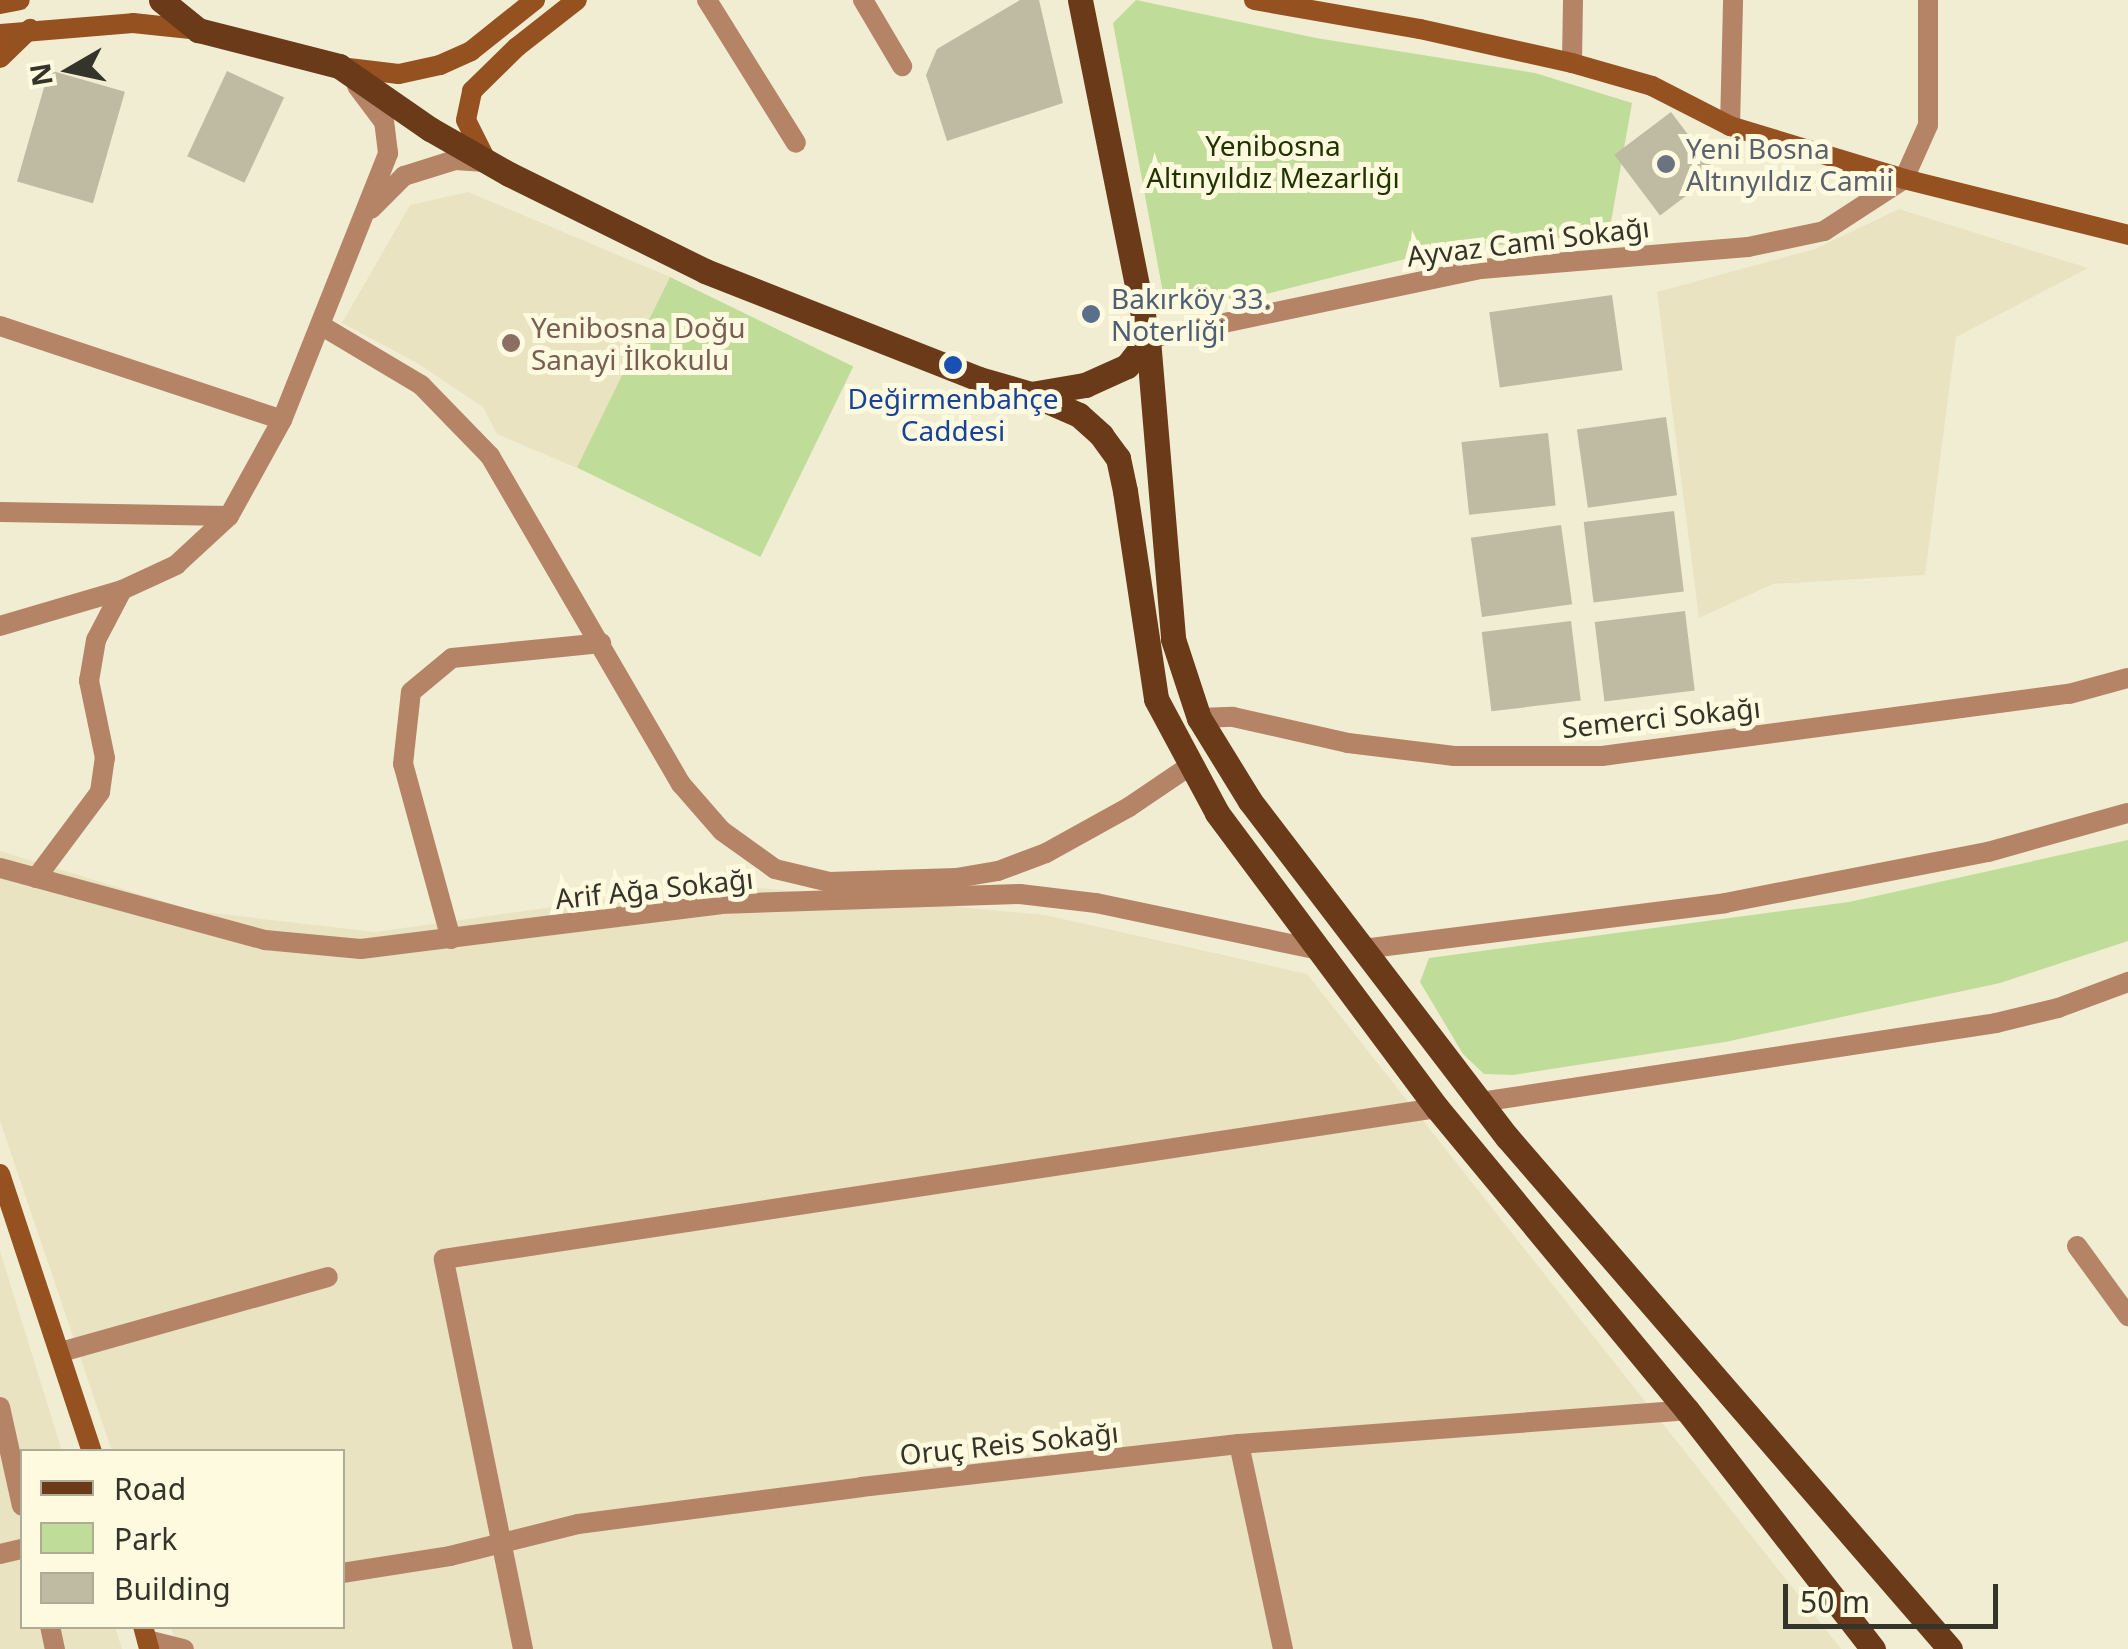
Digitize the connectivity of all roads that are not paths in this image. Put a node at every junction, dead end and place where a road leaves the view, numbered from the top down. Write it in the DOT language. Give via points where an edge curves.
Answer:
graph roads {
  1 [pos="20,0"];
  2 [pos="161,0"];
  3 [pos="535,0"];
  4 [pos="577,0"];
  5 [pos="708,0"];
  6 [pos="862,0"];
  7 [pos="1080,0"];
  8 [pos="1254,0"];
  9 [pos="1573,0"];
  10 [pos="1734,0"];
  11 [pos="1928,0"];
  12 [pos="0,4"];
  13 [pos="30,30"];
  14 [pos="198,30"];
  15 [pos="0,34"];
  16 [pos="0,58"];
  17 [pos="1572,63"];
  18 [pos="338,66"];
  19 [pos="902,66"];
  20 [pos="1730,126"];
  21 [pos="796,143"];
  22 [pos="489,162"];
  23 [pos="1904,179"];
  24 [pos="366,214"];
  25 [pos="2128,235"];
  26 [pos="0,326"];
  27 [pos="322,326"];
  28 [pos="1148,339"];
  29 [pos="1031,394"];
  30 [pos="282,420"];
  31 [pos="0,512"];
  32 [pos="229,516"];
  33 [pos="122,590"];
  34 [pos="0,626"];
  35 [pos="600,643"];
  36 [pos="2128,678"];
  37 [pos="1199,718"];
  38 [pos="1192,765"];
  39 [pos="2128,813"];
  40 [pos="0,868"];
  41 [pos="36,878"];
  42 [pos="450,938"];
  43 [pos="1319,950"];
  44 [pos="1363,950"];
  45 [pos="2128,982"];
  46 [pos="1481,1102"];
  47 [pos="1437,1108"];
  48 [pos="0,1174"];
  49 [pos="2077,1246"];
  50 [pos="328,1277"];
  51 [pos="2128,1316"];
  52 [pos="61,1352"];
  53 [pos="0,1407"];
  54 [pos="1687,1410"];
  55 [pos="1239,1444"];
  56 [pos="91,1449"];
  57 [pos="20,1497"];
  58 [pos="503,1541"];
  59 [pos="345,1573"];
  60 [pos="147,1639"];
  61 [pos="184,1649"];
  62 [pos="523,1649"];
  63 [pos="1283,1649"];
  64 [pos="1873,1649"];
  65 [pos="1950,1649"];
  1 -- 12 [label="main road"];
  2 -- 14 [label="main road"];
  3 -- 18 [label="main road" via="470,51 440,64 399,74"];
  4 -- 22 [label="main road" via="472,91 466,120"];
  5 -- 21 [label="street"];
  6 -- 19 [label="street"];
  7 -- 28 [label="main road"];
  8 -- 17 [label="main road"];
  9 -- 17 [label="street"];
  10 -- 20 [label="street"];
  11 -- 23 [label="street" via="1928,124"];
  13 -- 14 [label="main road" via="134,23"];
  13 -- 15 [label="main road"];
  13 -- 16 [label="main road"];
  14 -- 18 [label="main road"];
  17 -- 20 [label="main road" via="1652,86"];
  18 -- 22 [label="main road"];
  18 -- 24 [label="street" via="384,122 388,153"];
  20 -- 23 [label="main road"];
  22 -- 24 [label="street" via="455,160 404,176"];
  22 -- 29 [label="main road" via="705,271"];
  23 -- 25 [label="main road"];
  23 -- 28 [label="street, Ayvaz Cami Sokağı" via="1824,231 1748,247 1481,270"];
  24 -- 27 [label="street"];
  26 -- 30 [label="street"];
  27 -- 30 [label="street"];
  27 -- 35 [label="street" via="421,385 490,456"];
  28 -- 29 [label="main road" via="1127,366"];
  28 -- 37 [label="main road" via="1172,640"];
  29 -- 38 [label="main road" via="1078,415 1118,458 1156,699"];
  30 -- 32 [label="street"];
  31 -- 32 [label="street"];
  32 -- 33 [label="street" via="176,564"];
  33 -- 34 [label="street"];
  33 -- 41 [label="street" via="96,640 89,681 105,758 100,792"];
  35 -- 38 [label="street" via="681,784 722,831 775,868 830,882 998,871 1046,853"];
  35 -- 42 [label="street" via="452,658 410,692 402,764"];
  36 -- 37 [label="street, Semerci Sokağı" via="2069,694 1602,756 1454,756 1348,743 1234,717"];
  37 -- 44 [label="main road" via="1250,802"];
  38 -- 43 [label="main road" via="1217,813"];
  39 -- 44 [label="street" via="1988,852 1724,903"];
  40 -- 41 [label="street, Arif Ağa Sokağı"];
  41 -- 42 [label="street, Arif Ağa Sokağı" via="265,940 361,949"];
  42 -- 43 [label="street, Arif Ağa Sokağı" via="720,904 1020,894 1096,903"];
  43 -- 47 [label="main road"];
  44 -- 46 [label="main road"];
  45 -- 46 [label="street" via="1996,1023"];
  46 -- 65 [label="main road"];
  47 -- 54 [label="main road"];
  47 -- 58 [label="street" via="444,1259"];
  48 -- 52 [label="main road"];
  49 -- 51 [label="street"];
  50 -- 52 [label="street"];
  52 -- 56 [label="main road"];
  53 -- 57 [label="street"];
  54 -- 55 [label="street, Oruç Reis Sokağı"];
  54 -- 64 [label="main road"];
  55 -- 58 [label="street, Oruç Reis Sokağı" via="578,1524"];
  55 -- 63 [label="street"];
  58 -- 59 [label="street, Oruç Reis Sokağı"];
  58 -- 62 [label="street"];
  60 -- 61 [label="street"];
}
